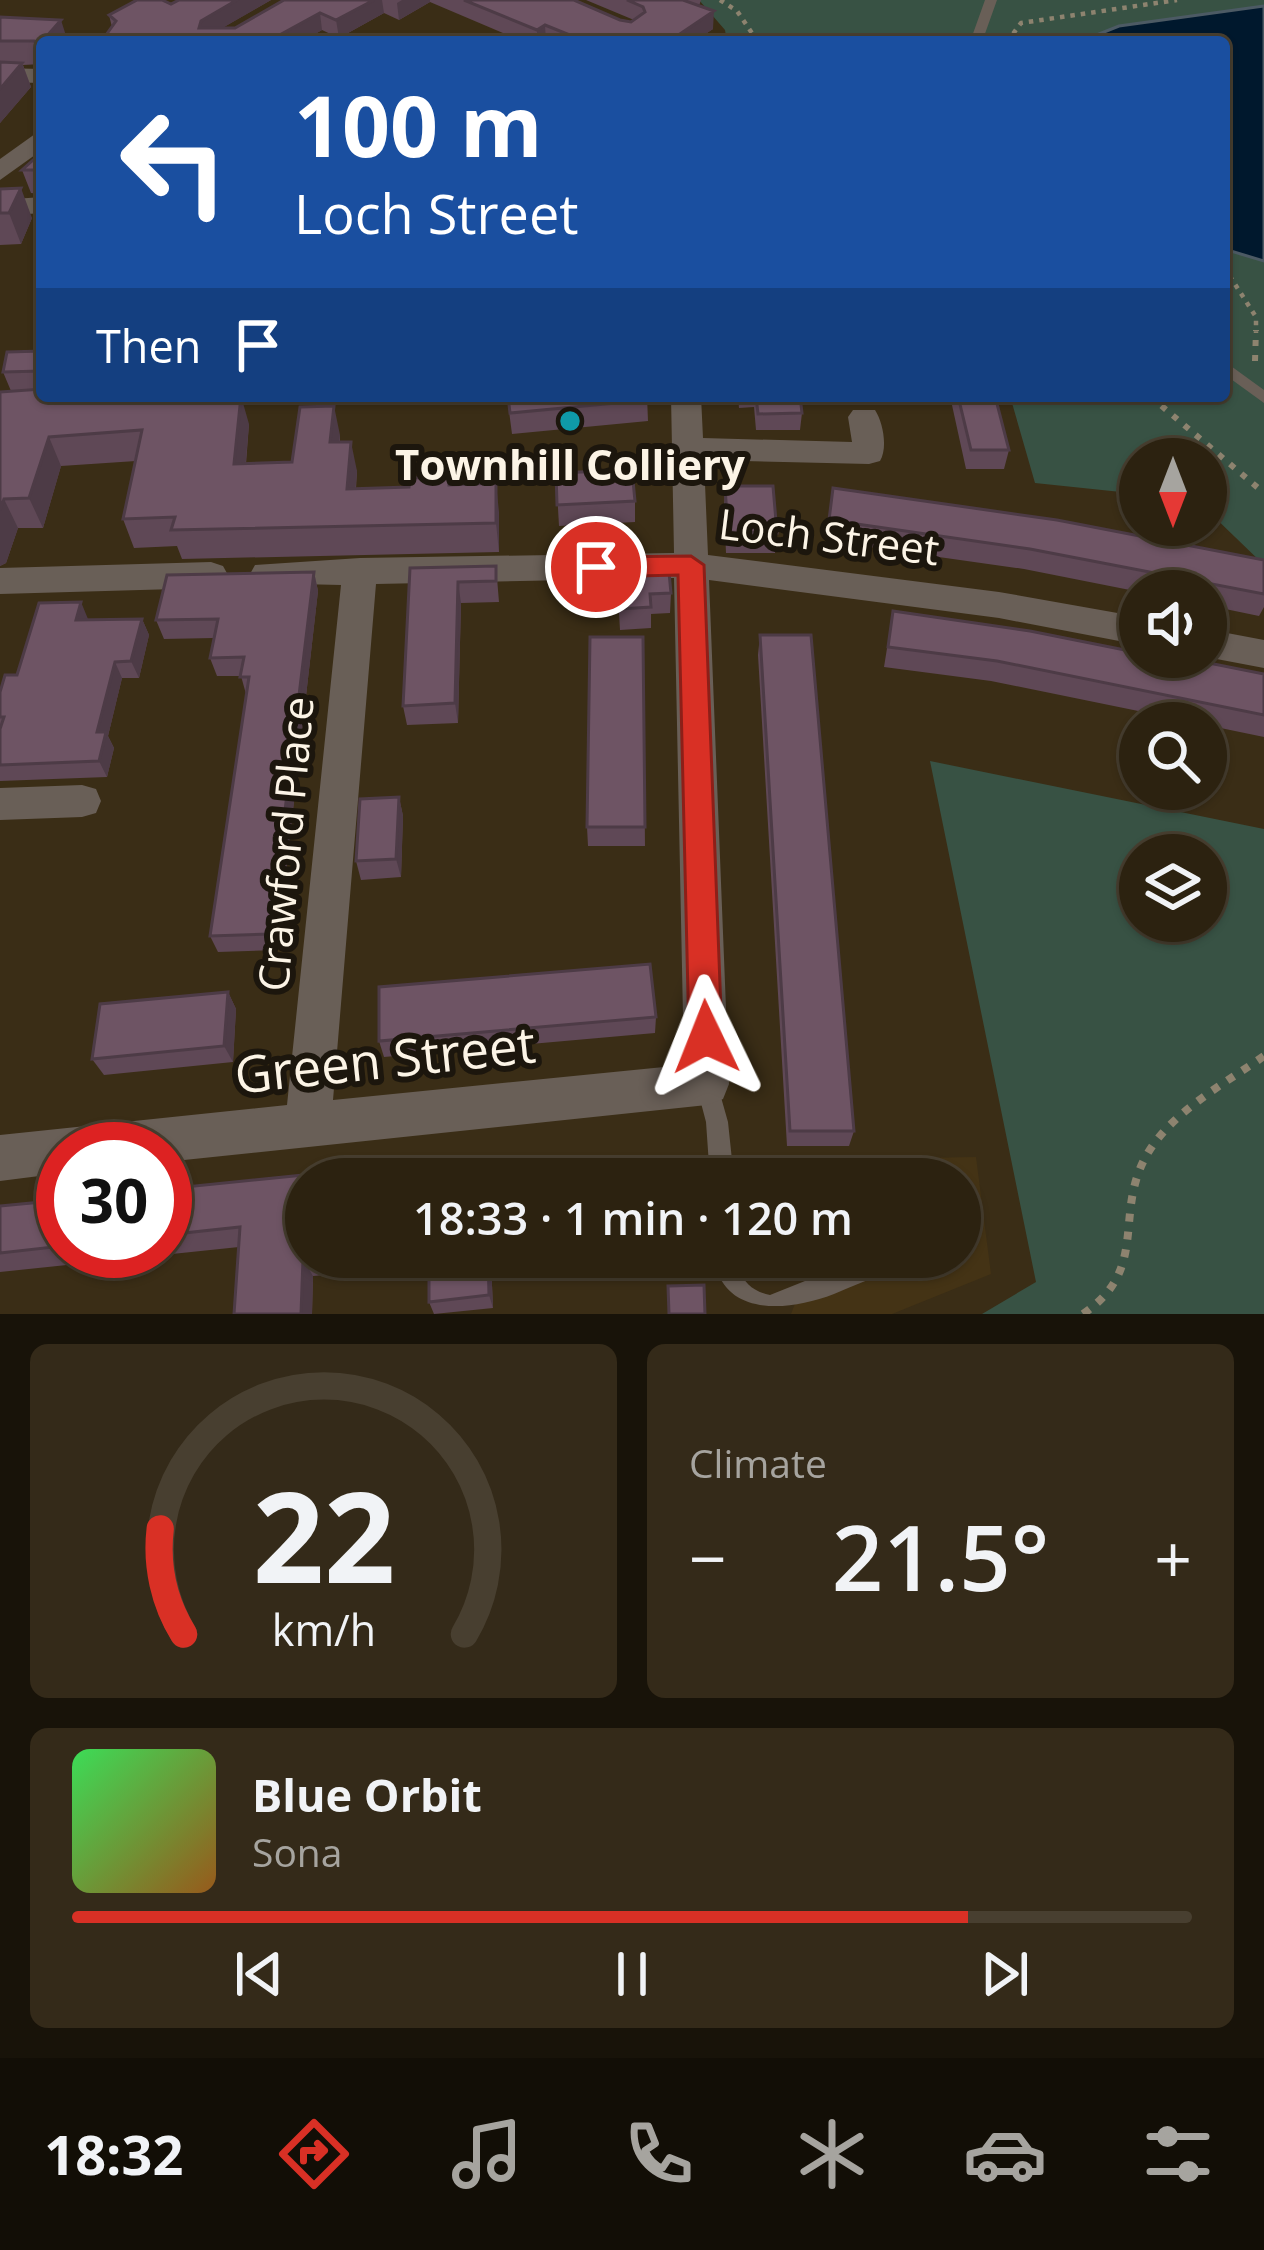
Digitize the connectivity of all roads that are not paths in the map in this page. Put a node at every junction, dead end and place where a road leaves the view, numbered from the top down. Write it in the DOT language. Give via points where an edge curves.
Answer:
graph roads {
  1 [pos="991,0"];
  2 [pos="978,36"];
  3 [pos="0,75"];
  4 [pos="36,76"];
  5 [pos="36,142"];
  6 [pos="0,172"];
  7 [pos="36,205"];
  8 [pos="0,208"];
  9 [pos="1230,371"];
  10 [pos="1259,393"];
  11 [pos="92,402"];
  12 [pos="686,402"];
  13 [pos="0,408"];
  14 [pos="864,416"];
  15 [pos="688,449"];
  16 [pos="691,565"];
  17 [pos="360,571"];
  18 [pos="0,581"];
  19 [pos="1119,627"];
  20 [pos="1227,647"];
  21 [pos="1264,654"];
  22 [pos="82,801"];
  23 [pos="0,805"];
  24 [pos="707,1084"];
  25 [pos="308,1125"];
  26 [pos="192,1137"];
  27 [pos="36,1153"];
  28 [pos="0,1158"];
  29 [pos="720,1158"];
  30 [pos="732,1278"];
  31 [pos="842,1278"];
  1 -- 2 [label="lane"];
  3 -- 4 [label="street"];
  5 -- 6 [label="street"];
  7 -- 8 [label="street"];
  9 -- 10 [label="lane"];
  11 -- 13 [label="street"];
  12 -- 15 [label="street"];
  14 -- 15 [label="street" via="869,453"];
  15 -- 16 [label="street"];
  16 -- 17 [label="street, Loch Street"];
  16 -- 19 [label="street, Loch Street"];
  16 -- 24 [label="street"];
  17 -- 18 [label="street, Loch Street"];
  17 -- 25 [label="street, Crawford Place"];
  20 -- 21 [label="street"];
  22 -- 23 [label="street"];
  24 -- 25 [label="street, Green Street"];
  24 -- 29 [label="lane"];
  25 -- 26 [label="street, Green Street"];
  27 -- 28 [label="street"];
  30 -- 31 [label="lane" via="748,1304 770,1307"];
}
